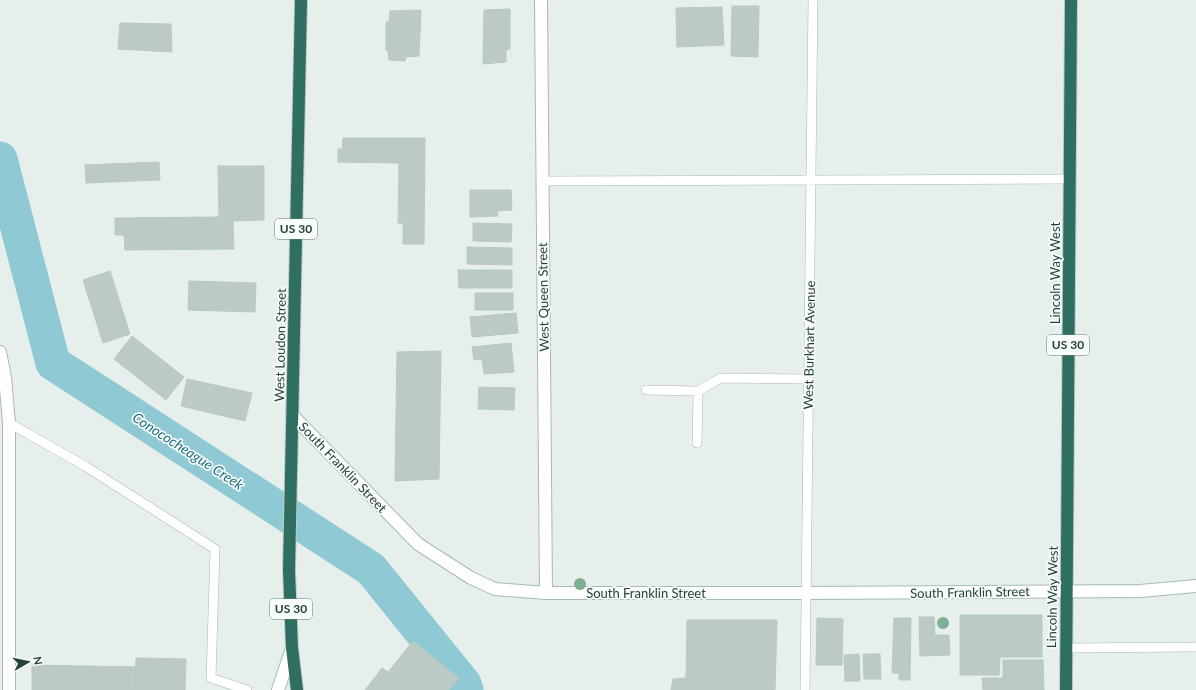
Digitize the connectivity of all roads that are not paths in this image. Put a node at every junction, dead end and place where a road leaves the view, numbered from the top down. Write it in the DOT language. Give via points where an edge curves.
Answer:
graph roads {
  1 [pos="301,0"];
  2 [pos="541,0"];
  3 [pos="813,0"];
  4 [pos="1071,0"];
  5 [pos="1070,179"];
  6 [pos="811,180"];
  7 [pos="542,181"];
  8 [pos="0,352"];
  9 [pos="809,379"];
  10 [pos="646,390"];
  11 [pos="698,391"];
  12 [pos="4,408"];
  13 [pos="292,415"];
  14 [pos="9,423"];
  15 [pos="698,443"];
  16 [pos="1196,586"];
  17 [pos="1066,591"];
  18 [pos="546,593"];
  19 [pos="807,593"];
  20 [pos="1196,647"];
  21 [pos="292,648"];
  22 [pos="1066,648"];
  23 [pos="9,690"];
  24 [pos="248,690"];
  25 [pos="278,690"];
  26 [pos="297,690"];
  27 [pos="806,690"];
  28 [pos="1066,690"];
  1 -- 13 [label="highway, West Loudon Street / US 30"];
  2 -- 7 [label="street, West Queen Street"];
  3 -- 6 [label="lane, West Burkhart Avenue"];
  4 -- 5 [label="highway, Lincoln Way West / US 30"];
  5 -- 6 [label="lane"];
  5 -- 17 [label="highway, Lincoln Way West / US 30"];
  6 -- 7 [label="lane"];
  6 -- 9 [label="lane, West Burkhart Avenue"];
  7 -- 18 [label="street, West Queen Street"];
  8 -- 12 [label="street"];
  9 -- 11 [label="lane" via="721,378"];
  9 -- 19 [label="lane, West Burkhart Avenue"];
  10 -- 11 [label="lane"];
  11 -- 15 [label="lane"];
  12 -- 14 [label="street"];
  13 -- 18 [label="street, South Franklin Street" via="418,544 471,578 495,589"];
  13 -- 21 [label="highway, West Loudon Street / US 30" via="289,570"];
  14 -- 23 [label="street"];
  14 -- 24 [label="lane" via="85,466 215,549 211,678"];
  16 -- 17 [label="street, South Franklin Street" via="1140,591"];
  17 -- 19 [label="street, South Franklin Street"];
  17 -- 22 [label="highway, Lincoln Way West / US 30"];
  18 -- 19 [label="street, South Franklin Street"];
  19 -- 27 [label="lane, West Burkhart Avenue"];
  20 -- 22 [label="lane"];
  21 -- 25 [label="street"];
  21 -- 26 [label="highway, West Loudon Street / US 30"];
  22 -- 28 [label="highway, Lincoln Way West / US 30"];
}
